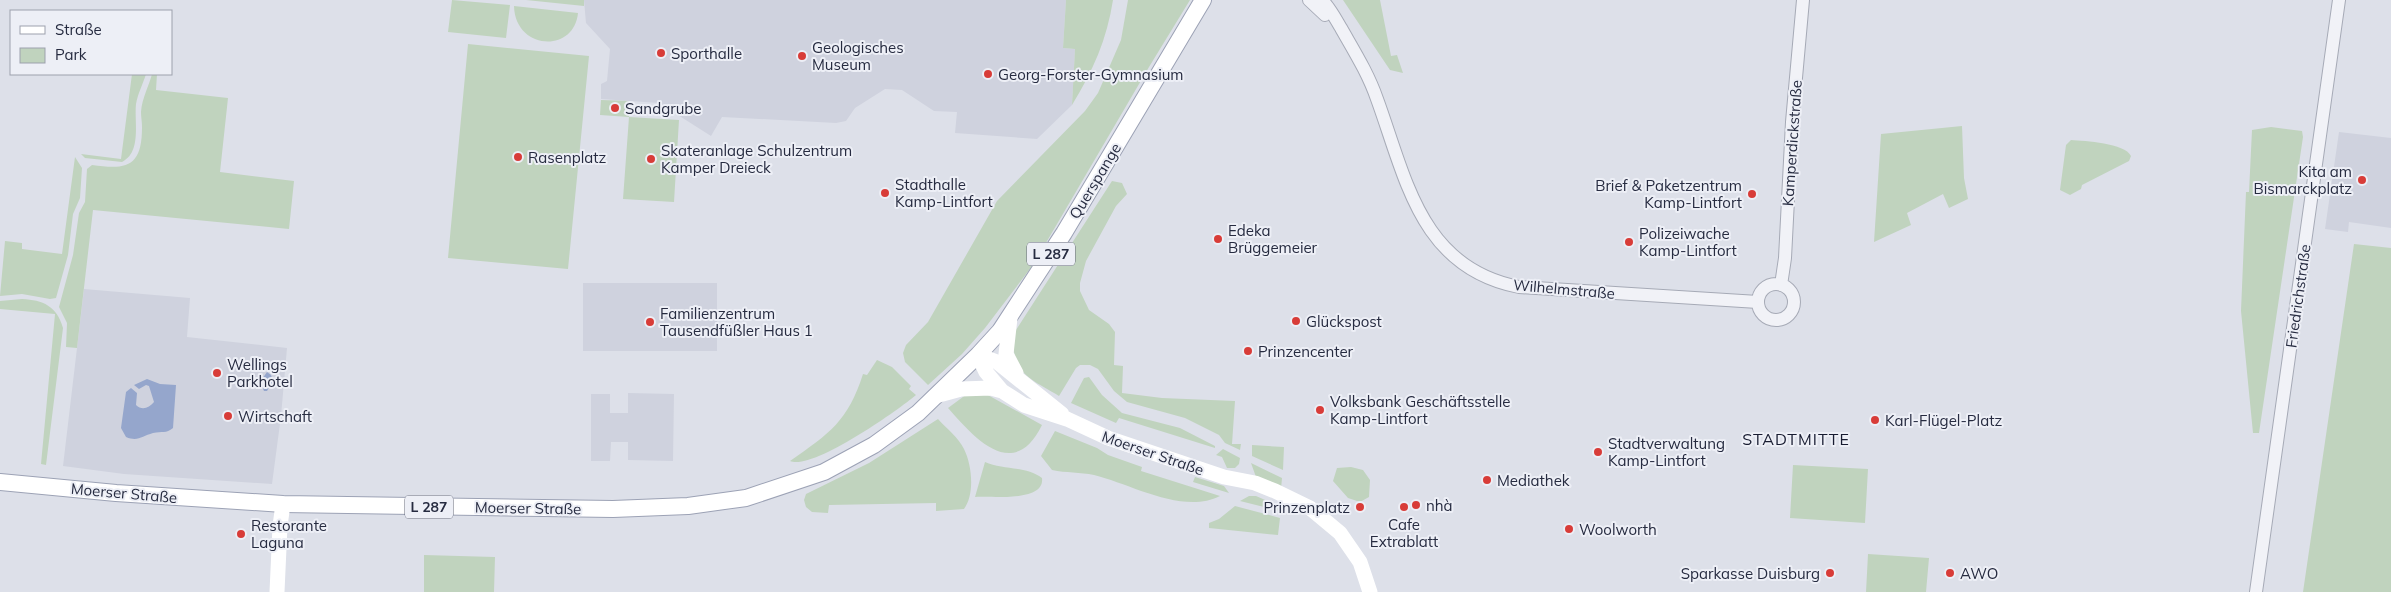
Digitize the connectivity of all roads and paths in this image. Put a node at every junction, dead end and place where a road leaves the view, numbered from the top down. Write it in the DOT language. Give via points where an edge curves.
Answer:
graph roads {
  1 [pos="1203,0"];
  2 [pos="1309,0"];
  3 [pos="1322,0"];
  4 [pos="1803,0"];
  5 [pos="2339,0"];
  6 [pos="1341,28"];
  7 [pos="1781,285"];
  8 [pos="1758,302"];
  9 [pos="1010,318"];
  10 [pos="978,355"];
  11 [pos="1019,379"];
  12 [pos="1002,391"];
  13 [pos="939,394"];
  14 [pos="1067,419"];
  15 [pos="0,482"];
  16 [pos="283,504"];
  17 [pos="1361,572"];
  18 [pos="277,592"];
  19 [pos="1363,592"];
  20 [pos="1370,592"];
  21 [pos="2256,592"];
  1 -- 9 [label="main road, Querspange / L 287"];
  2 -- 6 [label="street, Wilhelmstraße"];
  3 -- 6 [label="street, Wilhelmstraße"];
  4 -- 7 [label="street, Kamperdickstraße" via="1792,122 1786,258"];
  5 -- 21 [label="street, Friedrichstraße"];
  6 -- 8 [label="street, Wilhelmstraße" via="1377,98 1418,211 1436,238 1474,269 1500,282 1536,289"];
  7 -- 8 [label="street" via="1765,288"];
  7 -- 8 [label="street" via="1792,297 1793,306 1788,316 1778,320 1767,318 1759,309"];
  9 -- 10 [label="main road, Querspange / L 287"];
  9 -- 11 [label="main road, Moerser Straße" via="1006,354"];
  10 -- 11 [label="main road, Moerser Straße" via="998,362"];
  10 -- 12 [label="main road, Moerser Straße" via="986,372"];
  10 -- 13 [label="main road, Moerser Straße / L 287"];
  11 -- 14 [label="main road, Moerser Straße"];
  12 -- 13 [label="main road, Moerser Straße" via="978,386"];
  12 -- 14 [label="main road, Moerser Straße" via="1024,405"];
  13 -- 16 [label="main road, Moerser Straße / L 287" via="892,433 855,456 824,472 746,498 688,506 613,509"];
  14 -- 17 [label="main road, Moerser Straße" via="1151,454 1274,490 1319,515 1340,533 1352,547"];
  15 -- 16 [label="main road, Moerser Straße / L 287"];
  16 -- 18 [label="main road"];
  17 -- 19 [label="main road"];
  17 -- 20 [label="main road"];
}
